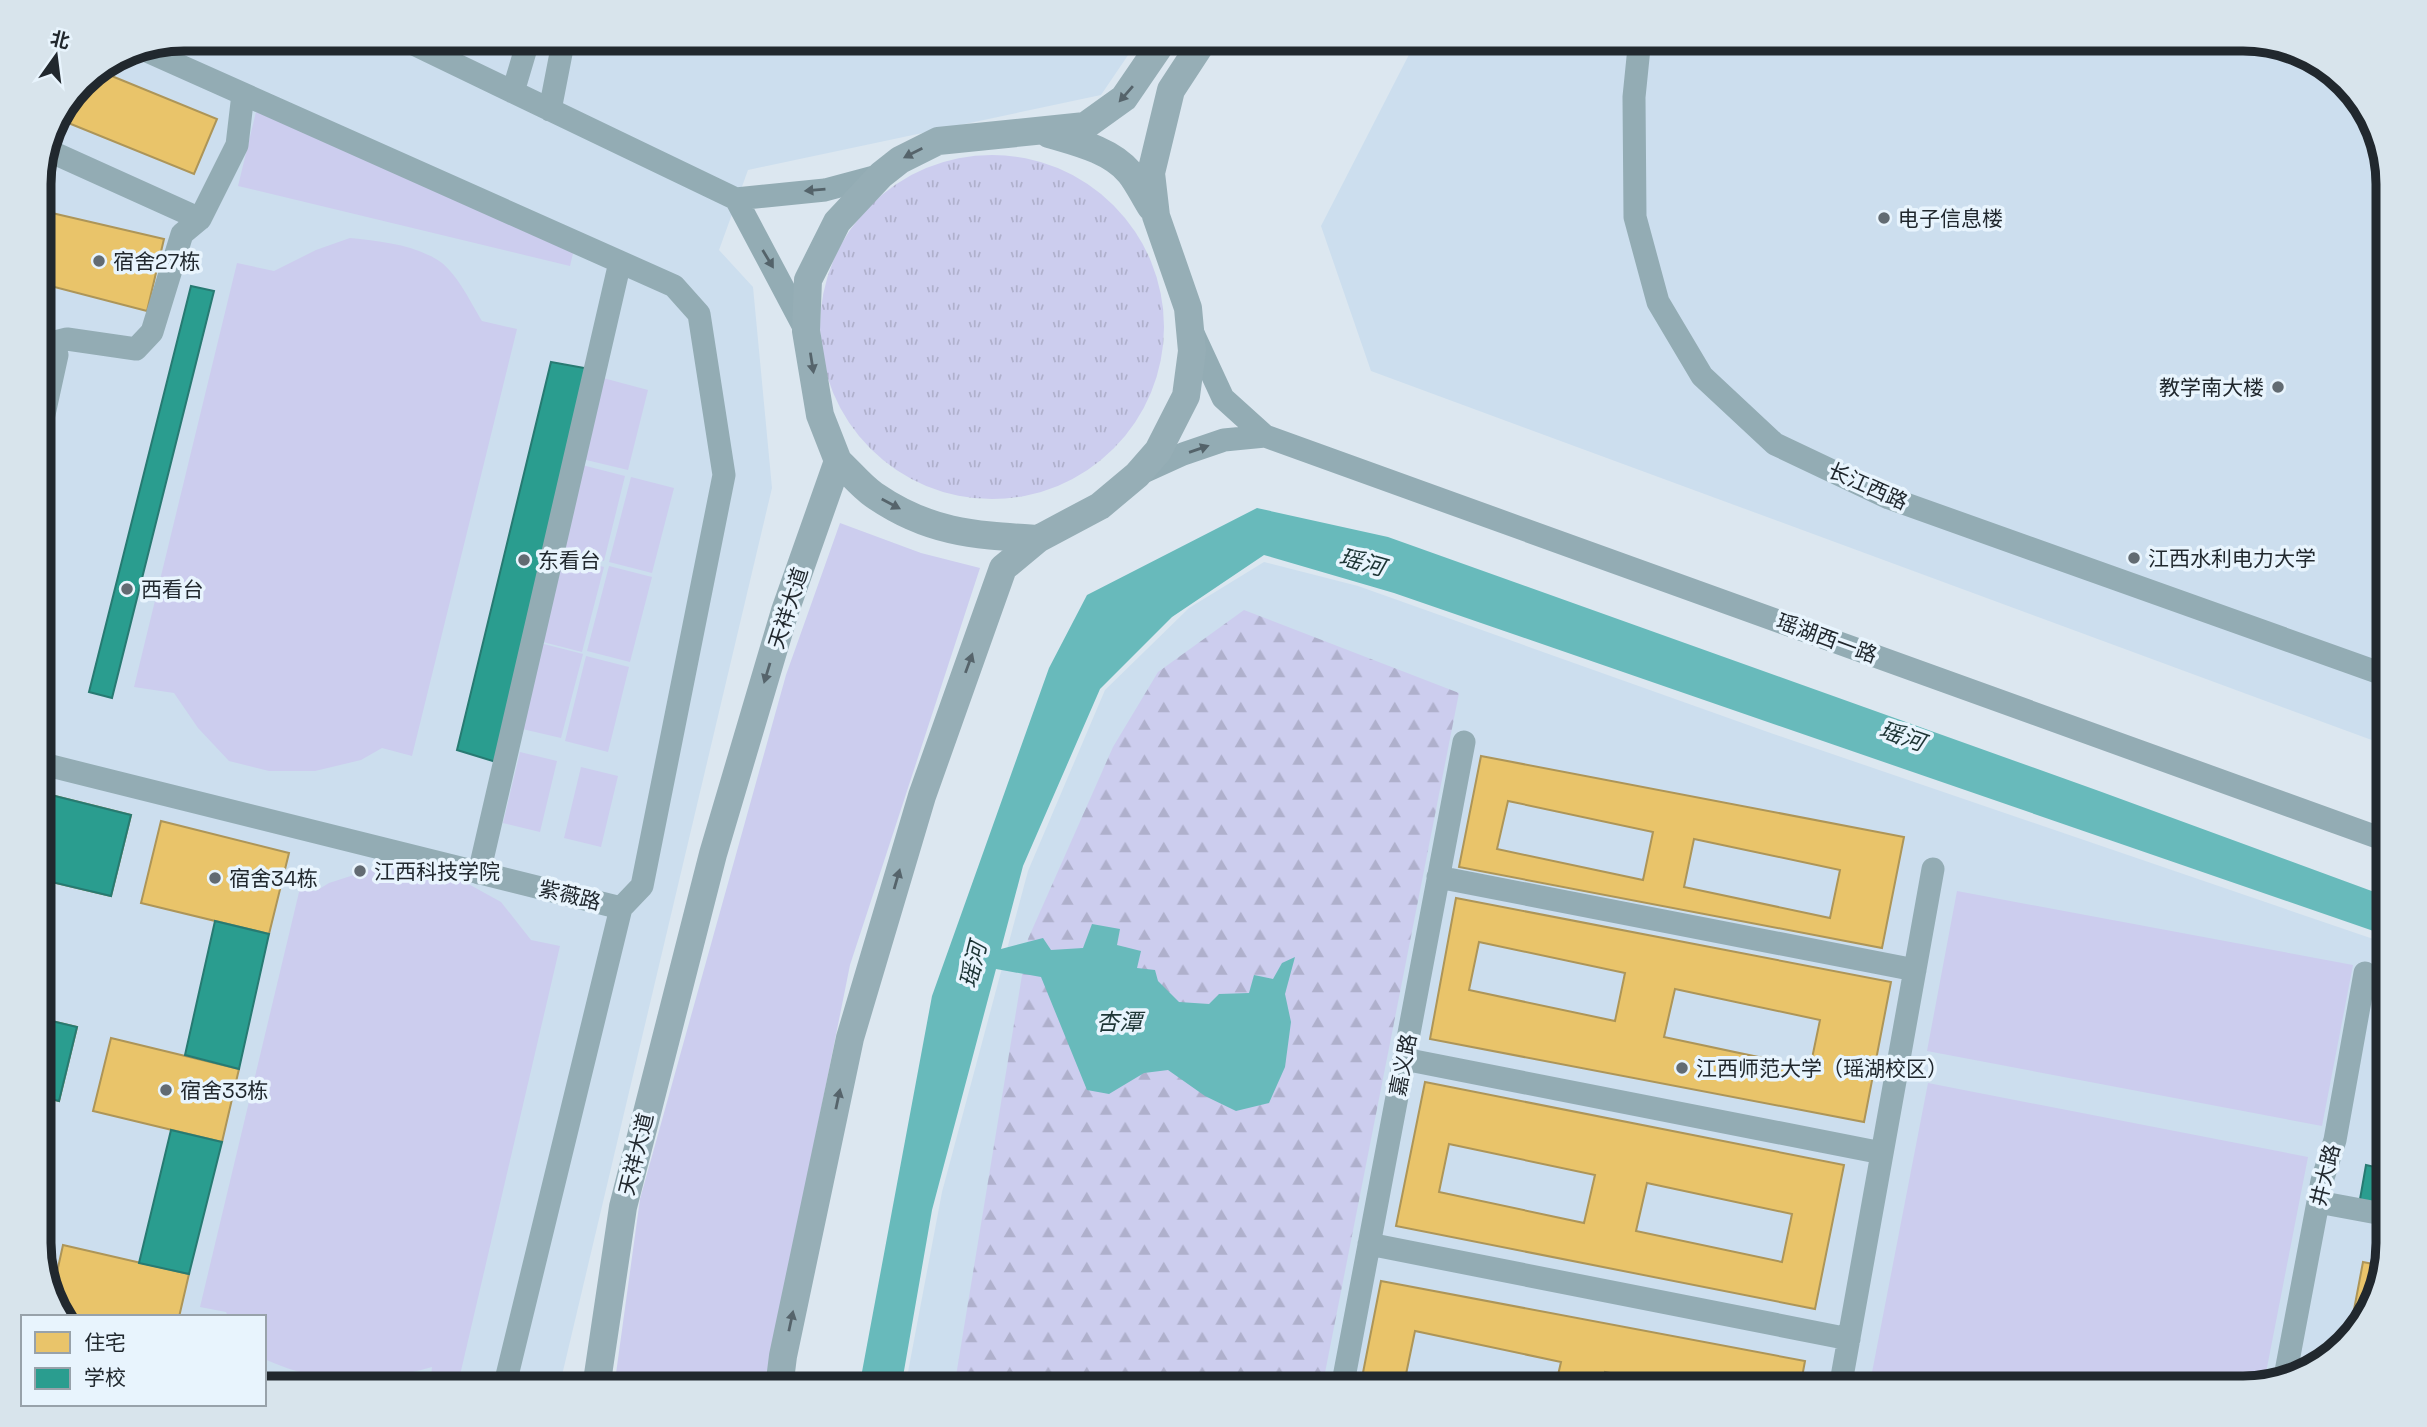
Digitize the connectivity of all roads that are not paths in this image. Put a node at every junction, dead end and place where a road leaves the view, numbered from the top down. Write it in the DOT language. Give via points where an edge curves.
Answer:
graph roads {
  1 [pos="428,51"];
  2 [pos="525,51"];
  3 [pos="561,51"];
  4 [pos="1156,51"];
  5 [pos="1196,51"];
  6 [pos="1639,51"];
  7 [pos="154,54"];
  8 [pos="513,92"];
  9 [pos="243,94"];
  10 [pos="550,110"];
  11 [pos="1038,130"];
  12 [pos="54,153"];
  13 [pos="881,175"];
  14 [pos="736,199"];
  15 [pos="1156,216"];
  16 [pos="200,219"];
  17 [pos="620,262"];
  18 [pos="1190,327"];
  19 [pos="806,331"];
  20 [pos="51,344"];
  21 [pos="51,353"];
  22 [pos="51,383"];
  23 [pos="1265,436"];
  24 [pos="838,461"];
  25 [pos="1137,475"];
  26 [pos="1038,539"];
  27 [pos="2376,672"];
  28 [pos="1464,742"];
  29 [pos="51,766"];
  30 [pos="2376,837"];
  31 [pos="1933,869"];
  32 [pos="479,873"];
  33 [pos="1438,877"];
  34 [pos="621,908"];
  35 [pos="1915,970"];
  36 [pos="2365,973"];
  37 [pos="1404,1059"];
  38 [pos="1882,1153"];
  39 [pos="2318,1202"];
  40 [pos="2376,1214"];
  41 [pos="1369,1244"];
  42 [pos="1849,1339"];
  43 [pos="2287,1369"];
  44 [pos="507,1376"];
  45 [pos="598,1376"];
  46 [pos="780,1376"];
  47 [pos="1344,1376"];
  48 [pos="1842,1376"];
  1 -- 8 [label="street"];
  2 -- 8 [label="street"];
  3 -- 10 [label="street"];
  4 -- 11 [label="main road, one-way" via="1124,98 1085,125"];
  5 -- 15 [label="main road" via="1171,90 1152,173"];
  6 -- 27 [label="street, 长江西路" via="1634,97 1636,217 1658,302 1702,376 1775,444 1889,498"];
  7 -- 9 [label="street"];
  8 -- 10 [label="street"];
  9 -- 16 [label="street" via="237,145"];
  9 -- 17 [label="street"];
  10 -- 14 [label="street"];
  11 -- 13 [label="main road, one-way" via="938,141"];
  11 -- 15 [label="main road" via="1108,156 1130,173"];
  12 -- 16 [label="street"];
  13 -- 14 [label="street, one-way" via="825,190"];
  13 -- 19 [label="main road" via="837,222 808,279"];
  14 -- 19 [label="street, one-way"];
  15 -- 18 [label="main road" via="1188,308"];
  16 -- 20 [label="street" via="183,234 152,332 136,349 67,339"];
  17 -- 32 [label="street"];
  17 -- 34 [label="street" via="674,286 699,314 724,475 642,886"];
  18 -- 23 [label="street" via="1223,398"];
  18 -- 25 [label="main road" via="1186,396 1158,451"];
  19 -- 24 [label="main road, one-way" via="820,415"];
  21 -- 22 [label="street" via="57,355"];
  25 -- 23 [label="street, one-way" via="1224,440"];
  23 -- 30 [label="street, 瑶湖西一路"];
  24 -- 26 [label="main road, one-way" via="873,494 927,524 968,534"];
  24 -- 45 [label="main road, 天祥大道, one-way" via="785,611 713,854 623,1207"];
  25 -- 26 [label="main road" via="1100,506"];
  46 -- 26 [label="main road, one-way" via="850,1038 922,796 1003,568"];
  28 -- 33 [label="street, 嘉义路"];
  29 -- 32 [label="street, 紫薇路"];
  31 -- 35 [label="street"];
  32 -- 34 [label="street, 紫薇路"];
  33 -- 35 [label="street"];
  33 -- 37 [label="street, 嘉义路"];
  34 -- 44 [label="street, 紫薇路"];
  35 -- 38 [label="street"];
  36 -- 39 [label="street, 井大路" via="2335,1140"];
  37 -- 38 [label="street"];
  37 -- 41 [label="street, 嘉义路"];
  38 -- 42 [label="street"];
  39 -- 40 [label="street"];
  39 -- 43 [label="street, 井大路"];
  41 -- 42 [label="street"];
  41 -- 47 [label="street, 嘉义路"];
  42 -- 48 [label="street"];
}
